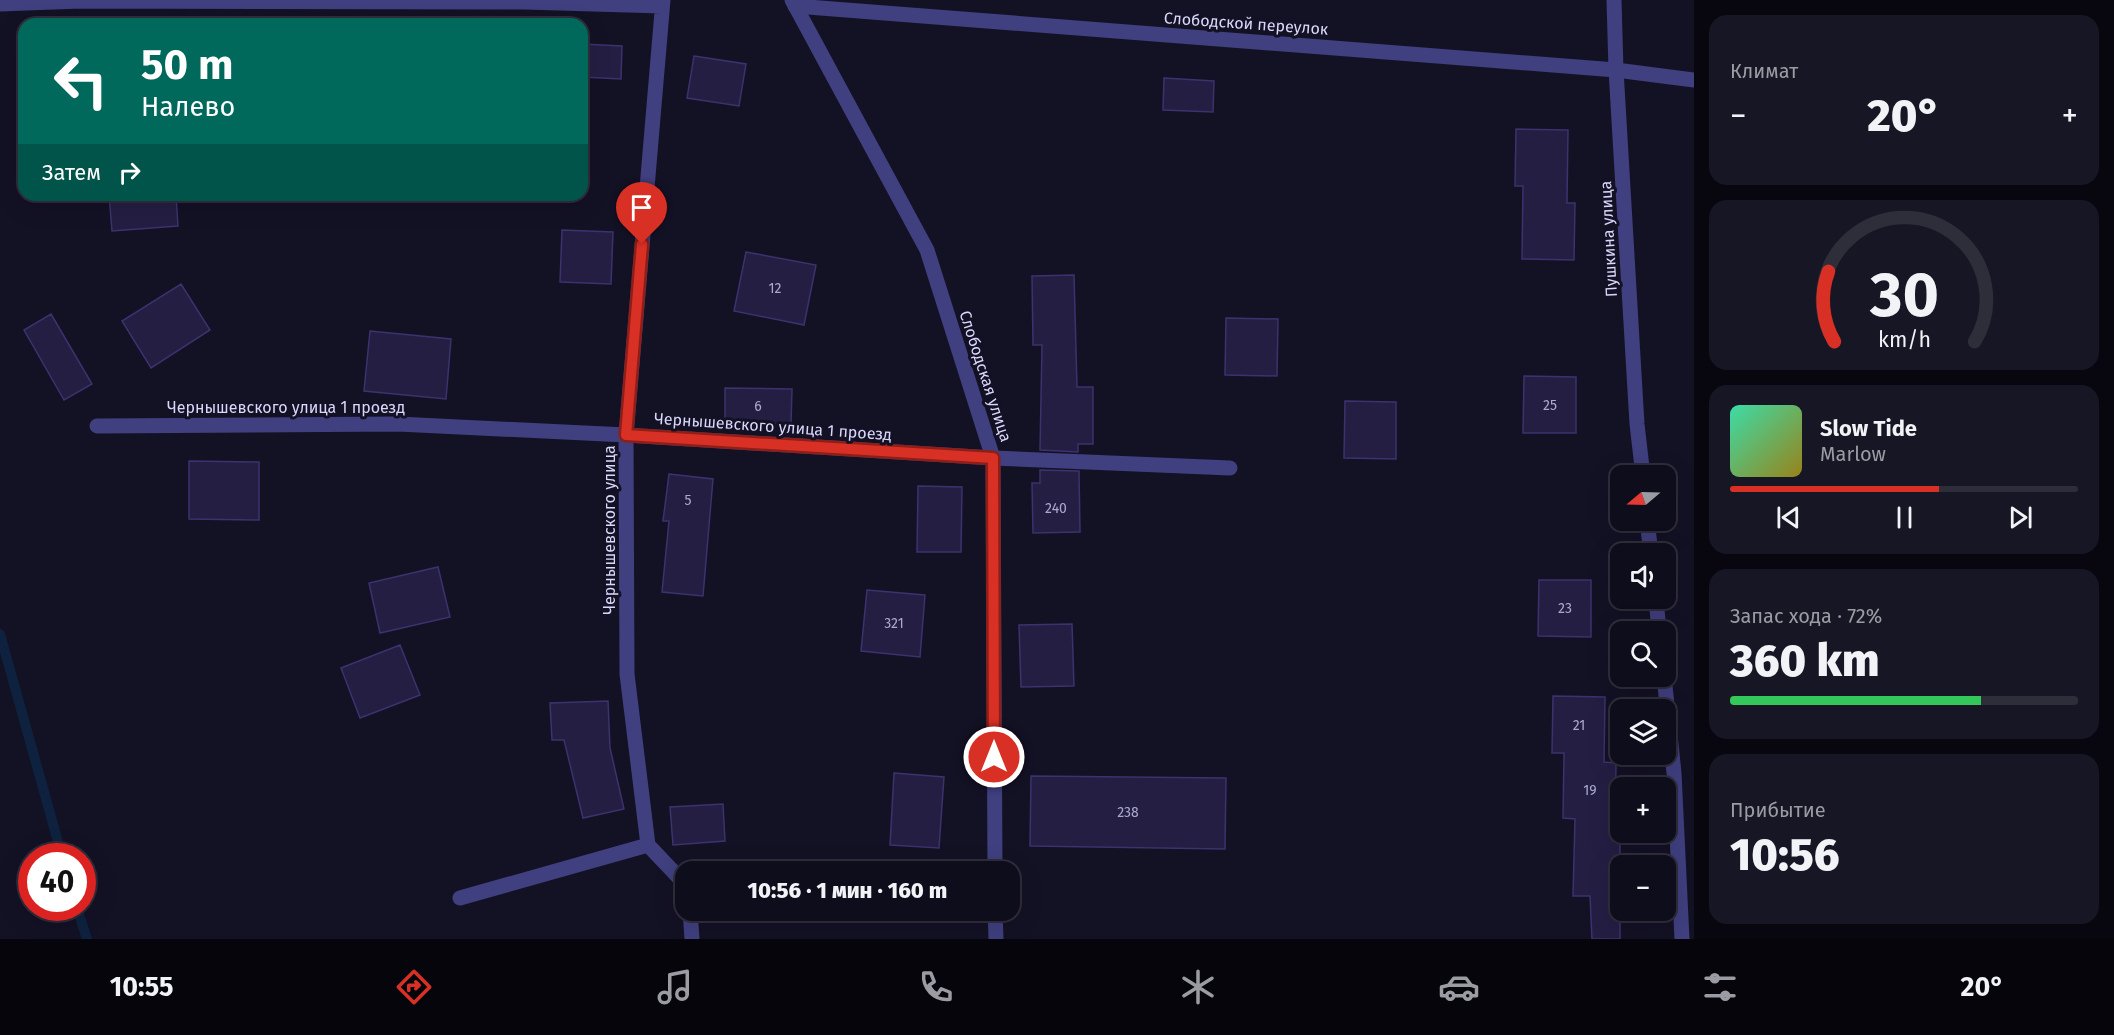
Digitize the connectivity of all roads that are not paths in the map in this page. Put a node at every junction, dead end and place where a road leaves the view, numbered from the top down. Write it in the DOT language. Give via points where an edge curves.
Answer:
graph roads {
  1 [pos="1614,0"];
  2 [pos="662,3"];
  3 [pos="793,3"];
  4 [pos="0,4"];
  5 [pos="1616,70"];
  6 [pos="1694,80"];
  7 [pos="97,426"];
  8 [pos="626,435"];
  9 [pos="993,458"];
  10 [pos="1642,465"];
  11 [pos="1230,468"];
  12 [pos="1665,687"];
  13 [pos="648,845"];
  14 [pos="995,861"];
  15 [pos="675,873"];
  16 [pos="460,898"];
  17 [pos="691,921"];
  18 [pos="995,921"];
  19 [pos="692,939"];
  20 [pos="996,939"];
  21 [pos="1682,939"];
  1 -- 5 [label="street, Пушкина улица"];
  2 -- 4 [label="street"];
  2 -- 8 [label="street, Чернышевского улица"];
  3 -- 5 [label="street, Слободской переулок"];
  3 -- 9 [label="street, Слободская улица" via="927,250"];
  5 -- 6 [label="street, Слободской переулок"];
  5 -- 10 [label="street, Пушкина улица"];
  7 -- 8 [label="street, Чернышевского улица 1 проезд" via="398,424"];
  8 -- 9 [label="street, Чернышевского улица 1 проезд"];
  8 -- 13 [label="street, Чернышевского улица" via="627,674"];
  9 -- 11 [label="street, Чернышевского улица 1 проезд"];
  9 -- 14 [label="street, Слободская улица"];
  12 -- 21 [label="street" via="1674,773"];
  13 -- 15 [label="street"];
  13 -- 16 [label="street"];
  17 -- 19 [label="street"];
  18 -- 20 [label="street"];
}
